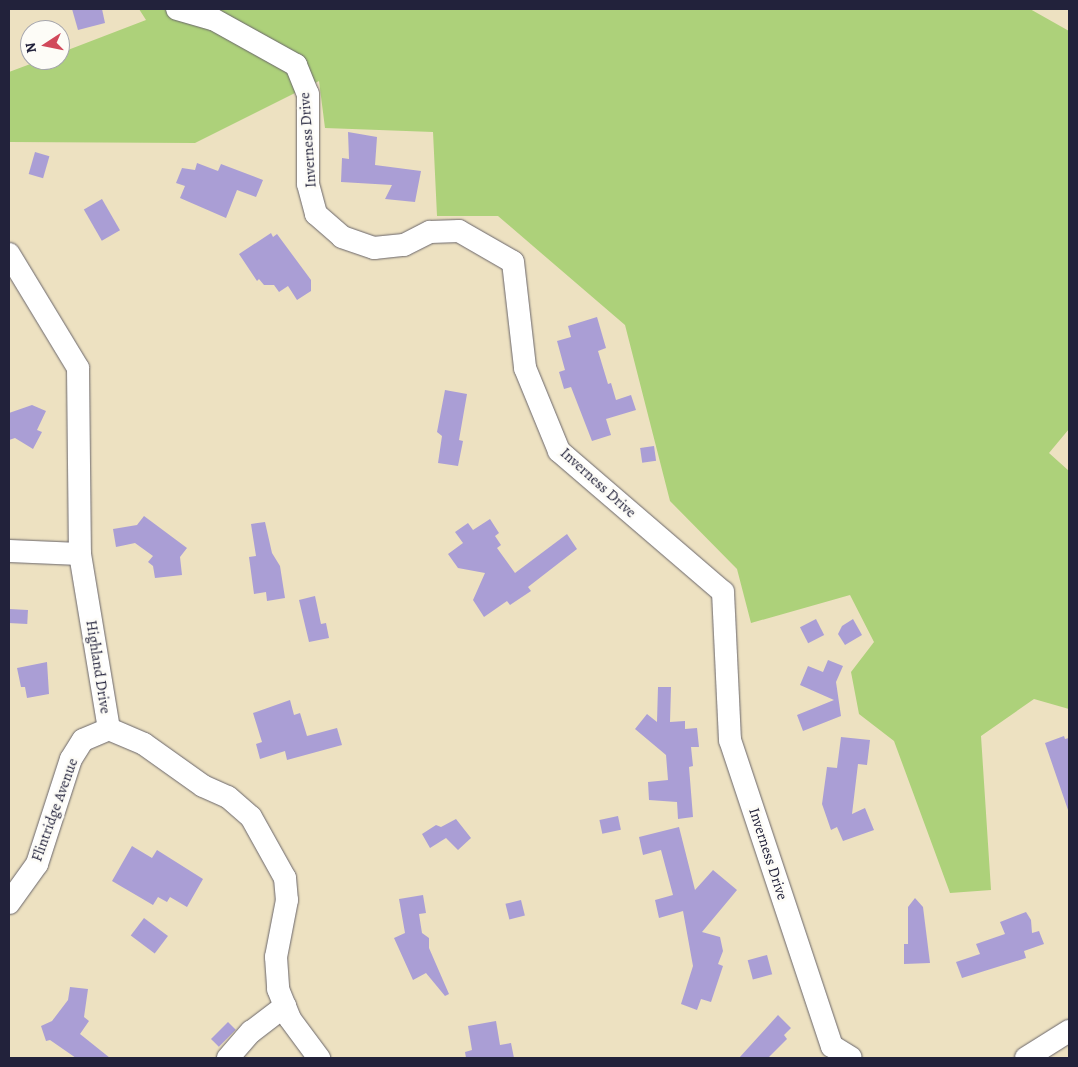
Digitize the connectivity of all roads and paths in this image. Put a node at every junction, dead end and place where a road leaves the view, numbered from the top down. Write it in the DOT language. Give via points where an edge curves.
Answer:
graph roads {
  1 [pos="177,9"];
  2 [pos="9,254"];
  3 [pos="9,551"];
  4 [pos="80,554"];
  5 [pos="108,729"];
  6 [pos="9,903"];
  7 [pos="285,1006"];
  8 [pos="1069,1030"];
  9 [pos="228,1058"];
  10 [pos="318,1058"];
  11 [pos="851,1058"];
  12 [pos="1026,1058"];
  1 -- 11 [label="street, Inverness Drive" via="213,20 296,65 308,94 305,126 310,191 316,214 342,237 374,248 404,245 430,232 459,230 513,262 525,368 559,450 723,592 730,740 832,1046"];
  2 -- 4 [label="street, Highland Drive" via="78,368"];
  3 -- 4 [label="street"];
  4 -- 5 [label="street, Highland Drive"];
  5 -- 6 [label="street, Flintridge Avenue" via="83,740 71,759 37,864"];
  5 -- 7 [label="street, Highland Drive" via="144,744 203,786 228,797 251,817 284,878 287,900 276,957 278,989"];
  7 -- 9 [label="street" via="251,1032"];
  7 -- 10 [label="street, Highland Drive" via="290,1019"];
  8 -- 12 [label="street"];
}
